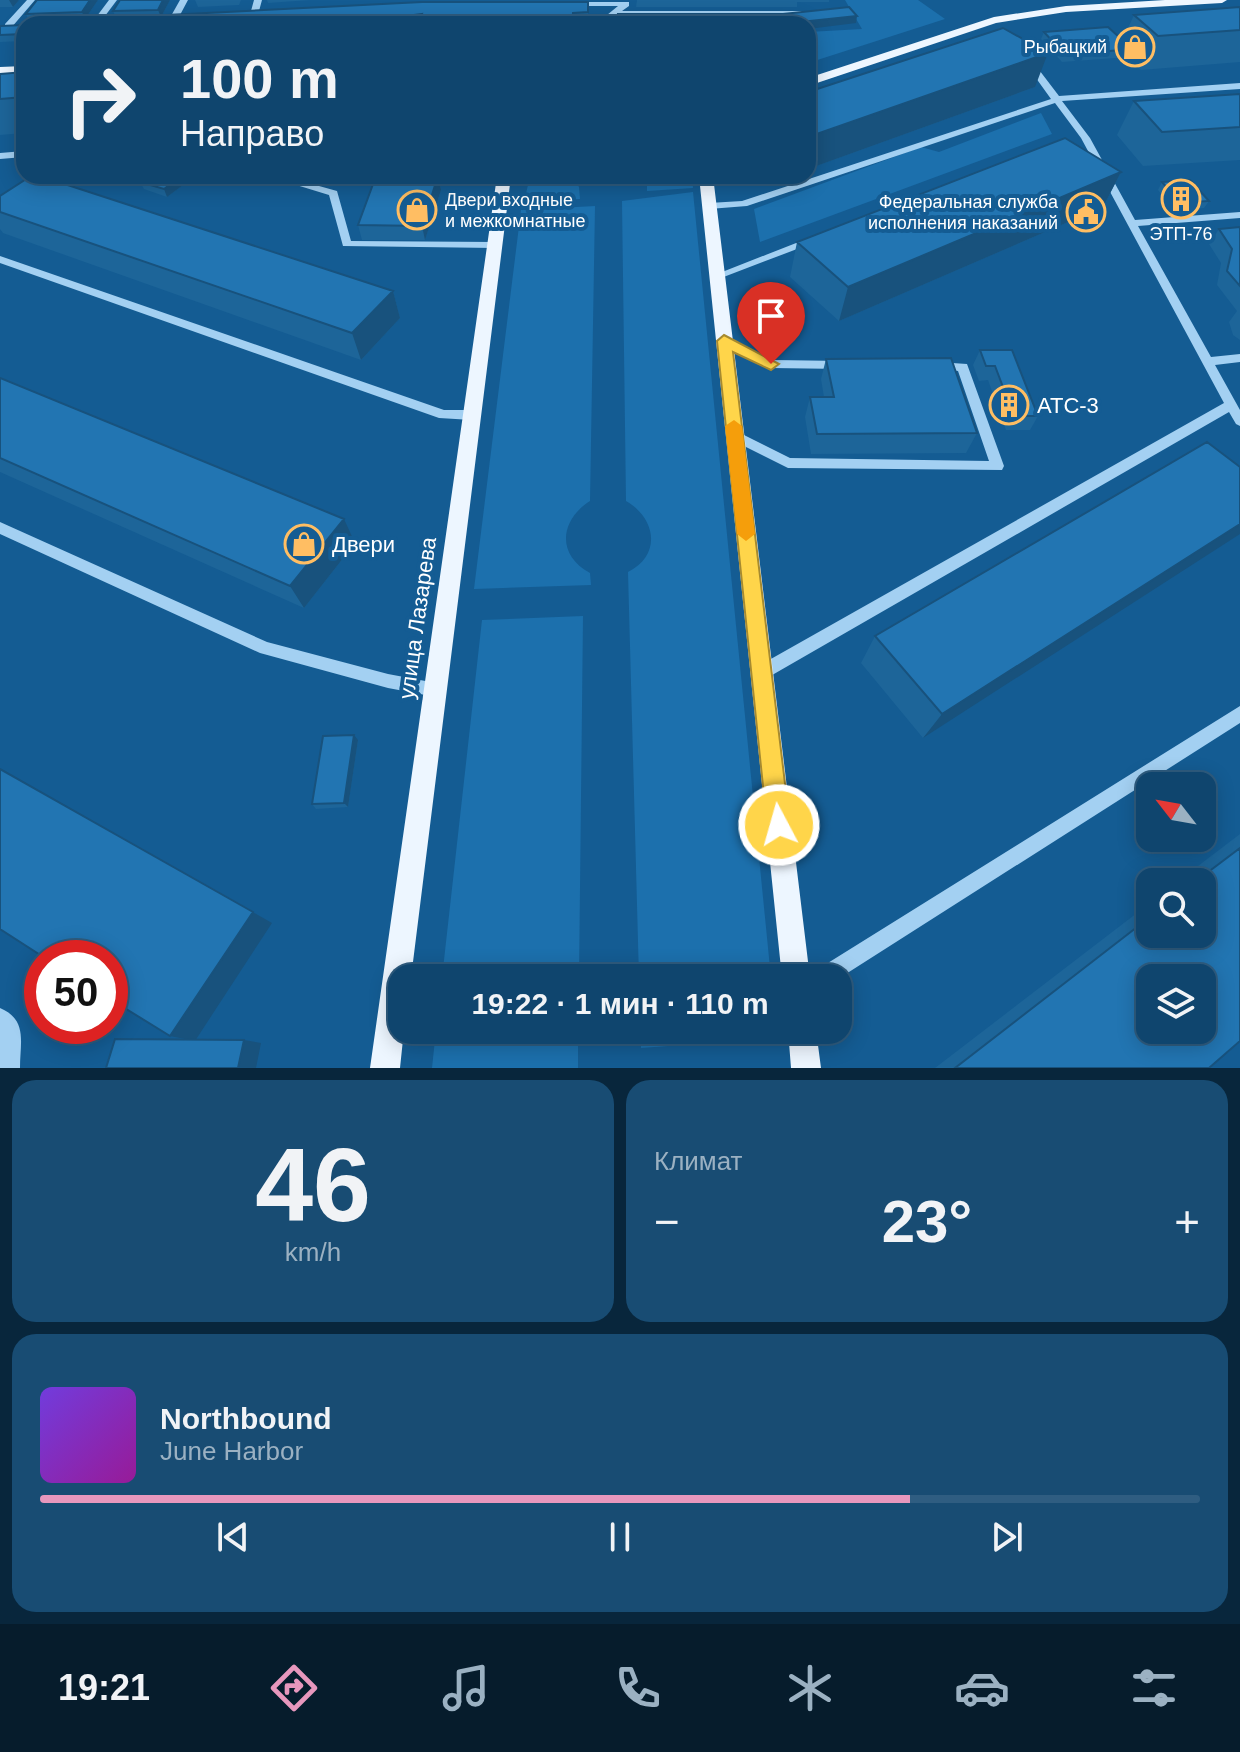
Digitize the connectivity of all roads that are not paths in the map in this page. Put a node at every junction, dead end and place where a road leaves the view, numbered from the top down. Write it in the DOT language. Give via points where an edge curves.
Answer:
graph roads {
  1 [pos="31,0"];
  2 [pos="258,0"];
  3 [pos="1222,0"];
  4 [pos="628,2"];
  5 [pos="565,4"];
  6 [pos="255,11"];
  7 [pos="271,11"];
  8 [pos="242,13"];
  9 [pos="617,13"];
  10 [pos="808,13"];
  11 [pos="612,16"];
  12 [pos="4,26"];
  13 [pos="1016,46"];
  14 [pos="816,80"];
  15 [pos="1240,86"];
  16 [pos="1059,99"];
  17 [pos="1085,138"];
  18 [pos="1071,144"];
  19 [pos="816,180"];
  20 [pos="301,184"];
  21 [pos="503,184"];
  22 [pos="707,184"];
  23 [pos="803,184"];
  24 [pos="709,206"];
  25 [pos="1240,215"];
  26 [pos="1131,223"];
  27 [pos="825,235"];
  28 [pos="495,245"];
  29 [pos="0,259"];
  30 [pos="717,276"];
  31 [pos="724,341"];
  32 [pos="1240,358"];
  33 [pos="1207,362"];
  34 [pos="860,365"];
  35 [pos="919,366"];
  36 [pos="1231,405"];
  37 [pos="472,415"];
  38 [pos="1240,421"];
  39 [pos="735,436"];
  40 [pos="0,528"];
  41 [pos="761,673"];
  42 [pos="436,690"];
  43 [pos="1240,714"];
  44 [pos="794,964"];
  45 [pos="844,964"];
  46 [pos="0,1018"];
  47 [pos="803,1044"];
  48 [pos="10,1068"];
  49 [pos="385,1068"];
  50 [pos="806,1068"];
  1 -- 12 [label="street"];
  2 -- 6 [label="street"];
  3 -- 14 [label="main road" via="1066,9 997,24"];
  4 -- 5 [label="street"];
  4 -- 9 [label="street"];
  6 -- 7 [label="street"];
  6 -- 8 [label="street"];
  9 -- 10 [label="street"];
  9 -- 11 [label="street"];
  13 -- 16 [label="street"];
  15 -- 16 [label="street"];
  16 -- 17 [label="street"];
  16 -- 19 [label="street"];
  17 -- 18 [label="street"];
  17 -- 26 [label="street"];
  20 -- 28 [label="street" via="333,193 347,244"];
  21 -- 28 [label="main road, улица Лазарева"];
  22 -- 24 [label="main road"];
  23 -- 24 [label="street" via="743,204"];
  24 -- 30 [label="main road"];
  25 -- 26 [label="street"];
  26 -- 33 [label="street"];
  27 -- 30 [label="street"];
  28 -- 37 [label="main road, улица Лазарева"];
  29 -- 37 [label="street" via="443,415"];
  30 -- 31 [label="main road"];
  31 -- 34 [label="street" via="771,364"];
  31 -- 39 [label="main road"];
  32 -- 33 [label="street"];
  33 -- 36 [label="street"];
  35 -- 39 [label="street" via="963,367 997,466 788,463"];
  36 -- 38 [label="street"];
  36 -- 41 [label="street"];
  37 -- 42 [label="main road, улица Лазарева"];
  39 -- 41 [label="main road"];
  40 -- 42 [label="street" via="265,648"];
  41 -- 44 [label="main road"];
  42 -- 49 [label="main road, улица Лазарева"];
  43 -- 45 [label="street"];
  46 -- 48 [label="street" via="10,1025"];
  47 -- 50 [label="main road"];
}
